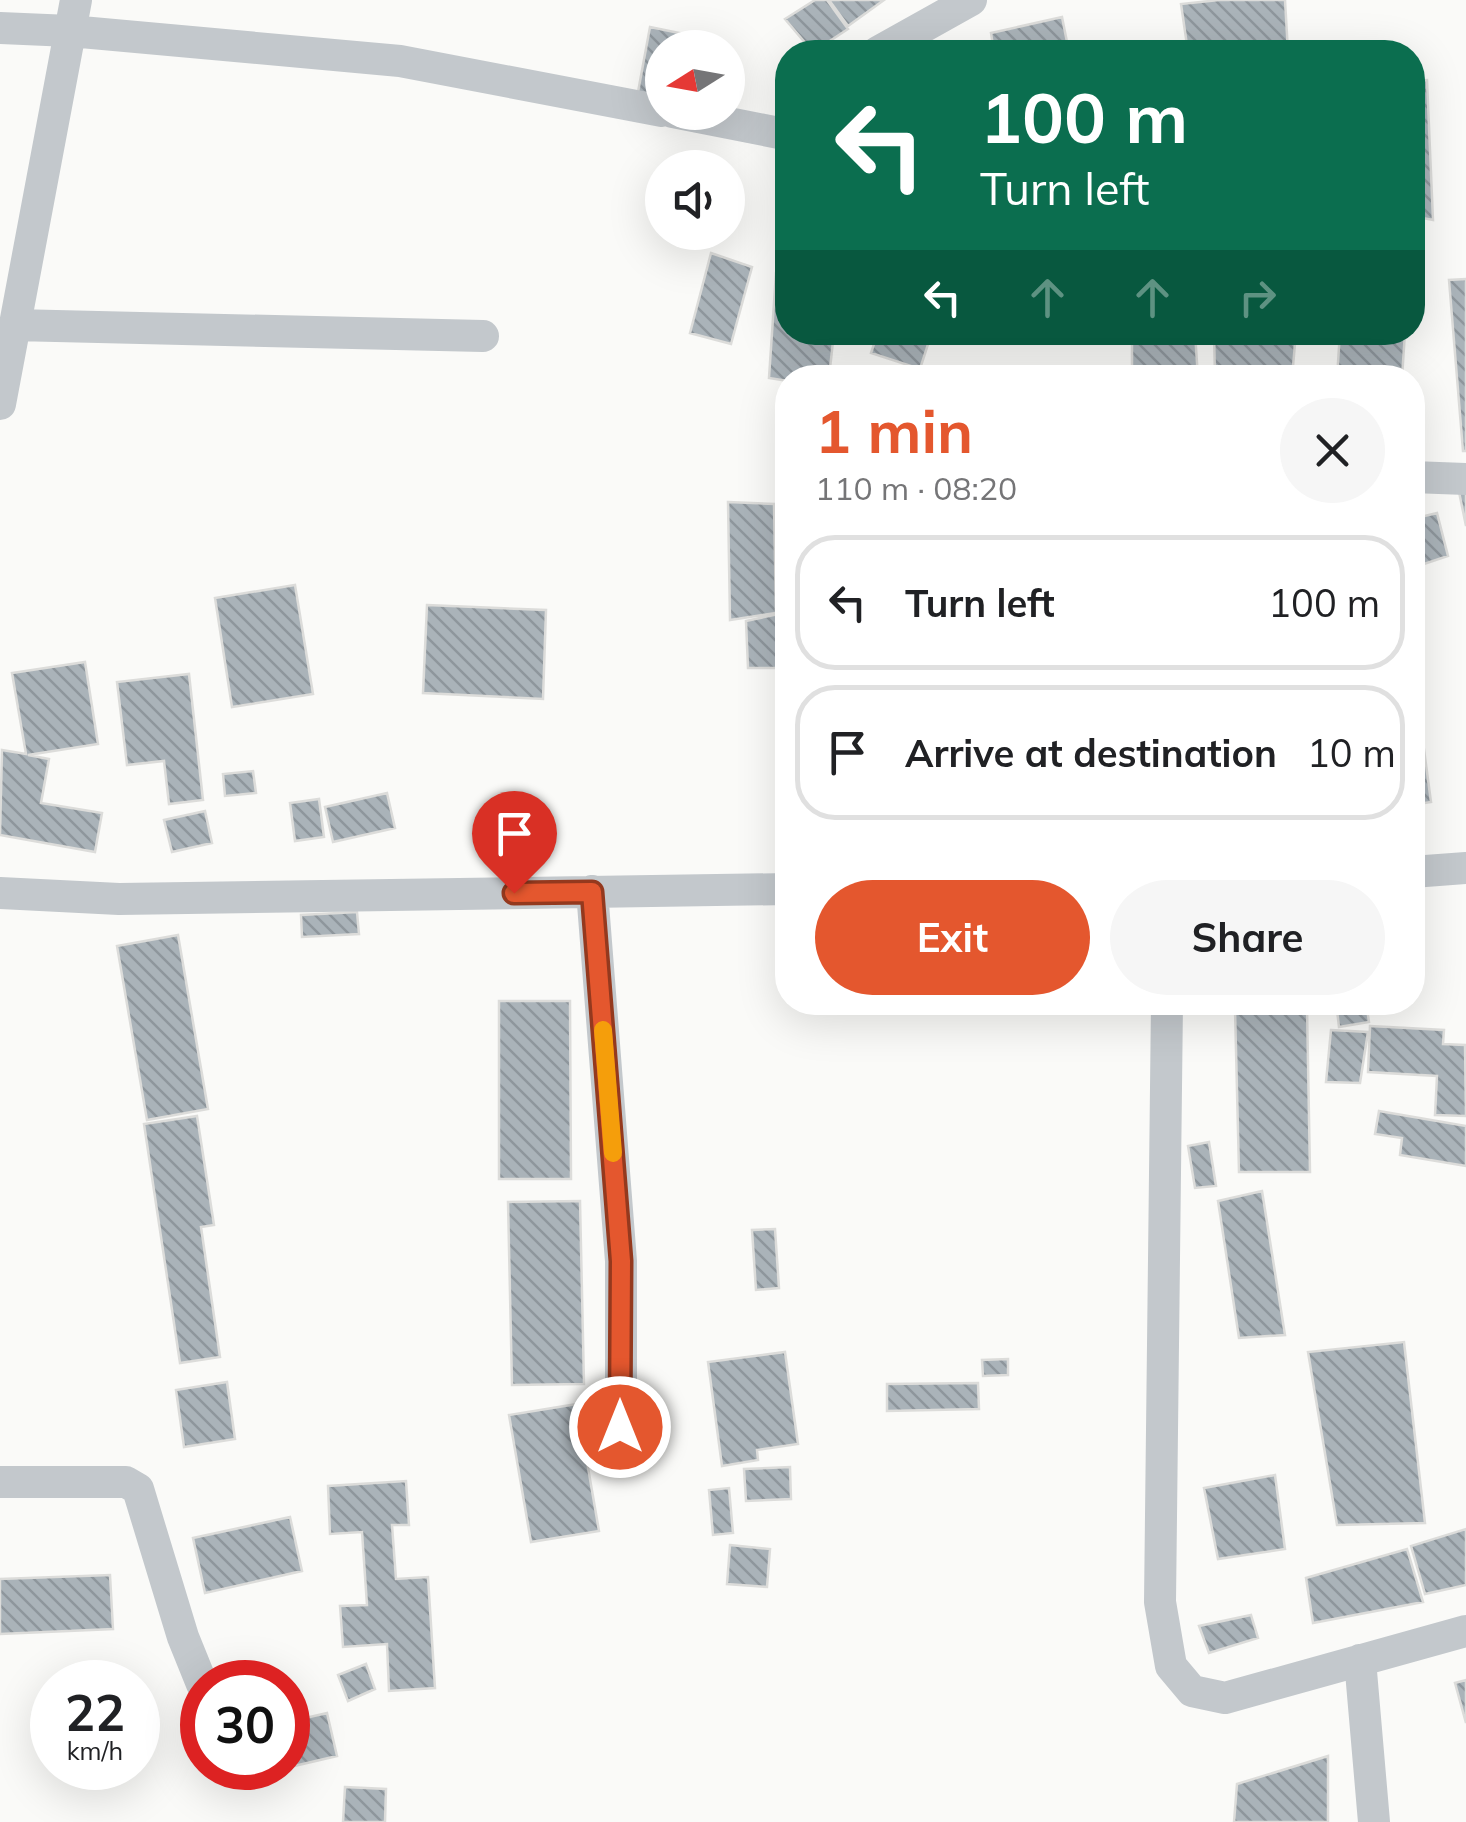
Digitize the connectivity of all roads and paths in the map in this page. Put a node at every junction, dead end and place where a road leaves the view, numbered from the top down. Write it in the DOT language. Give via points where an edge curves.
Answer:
graph roads {
  1 [pos="972,0"];
  2 [pos="73,16"];
  3 [pos="0,28"];
  4 [pos="900,40"];
  5 [pos="645,107"];
  6 [pos="745,126"];
  7 [pos="775,131"];
  8 [pos="14,325"];
  9 [pos="483,336"];
  10 [pos="2,385"];
  11 [pos="1425,477"];
  12 [pos="1466,479"];
  13 [pos="1466,868"];
  14 [pos="1425,871"];
  15 [pos="775,890"];
  16 [pos="592,892"];
  17 [pos="0,893"];
  18 [pos="1167,1015"];
  19 [pos="620,1427"];
  20 [pos="0,1482"];
  21 [pos="1466,1631"];
  22 [pos="193,1660"];
  23 [pos="1360,1660"];
  24 [pos="1374,1822"];
  1 -- 4 [label="street"];
  2 -- 3 [label="street"];
  2 -- 5 [label="street" via="400,61"];
  2 -- 8 [label="street"];
  6 -- 7 [label="street"];
  8 -- 9 [label="street"];
  8 -- 10 [label="street"];
  11 -- 12 [label="street"];
  13 -- 14 [label="street"];
  15 -- 16 [label="street"];
  16 -- 17 [label="street" via="119,898"];
  16 -- 19 [label="street" via="621,1261"];
  18 -- 23 [label="street" via="1160,1602 1171,1666 1192,1691 1225,1698"];
  20 -- 22 [label="street" via="126,1482 138,1489"];
  21 -- 23 [label="street"];
  23 -- 24 [label="street"];
}
